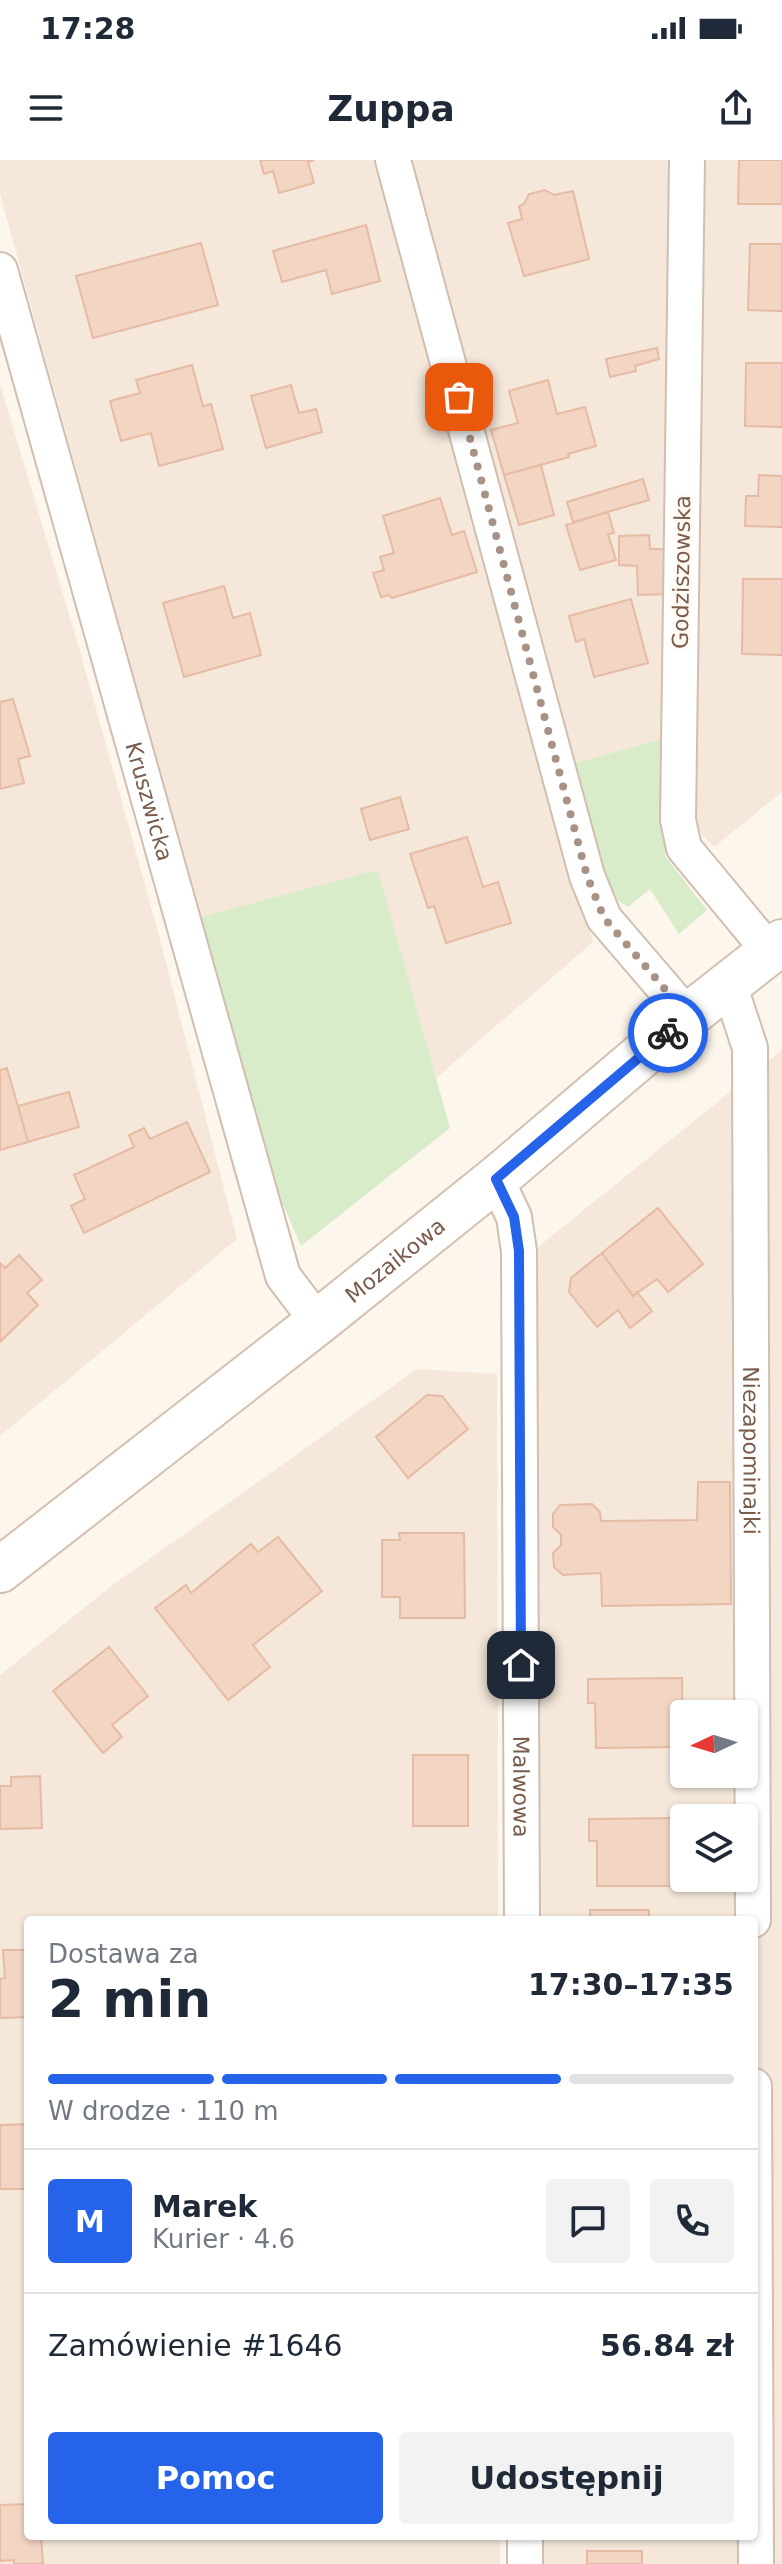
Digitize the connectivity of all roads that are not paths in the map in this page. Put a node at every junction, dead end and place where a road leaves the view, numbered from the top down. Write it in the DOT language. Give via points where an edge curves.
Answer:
graph roads {
  1 [pos="393,160"];
  2 [pos="687,160"];
  3 [pos="0,270"];
  4 [pos="776,947"];
  5 [pos="729,984"];
  6 [pos="688,1016"];
  7 [pos="496,1179"];
  8 [pos="318,1322"];
  9 [pos="0,1570"];
  10 [pos="522,1916"];
  11 [pos="753,1916"];
  12 [pos="525,2540"];
  13 [pos="756,2540"];
  14 [pos="525,2564"];
  15 [pos="756,2564"];
  1 -- 6 [label="street" via="587,876 604,918"];
  2 -- 4 [label="street, Godziszowska" via="678,820 684,848"];
  3 -- 8 [label="street, Kruszwicka" via="283,1276"];
  4 -- 5 [label="street, Mozaikowa"];
  5 -- 6 [label="street, Mozaikowa"];
  5 -- 11 [label="street, Niezapominajki" via="750,1048"];
  6 -- 7 [label="street, Mozaikowa"];
  7 -- 8 [label="street, Mozaikowa"];
  7 -- 10 [label="street, Malwowa" via="514,1217 519,1251"];
  8 -- 9 [label="street, Mozaikowa"];
  12 -- 14 [label="street"];
  13 -- 15 [label="street"];
}
